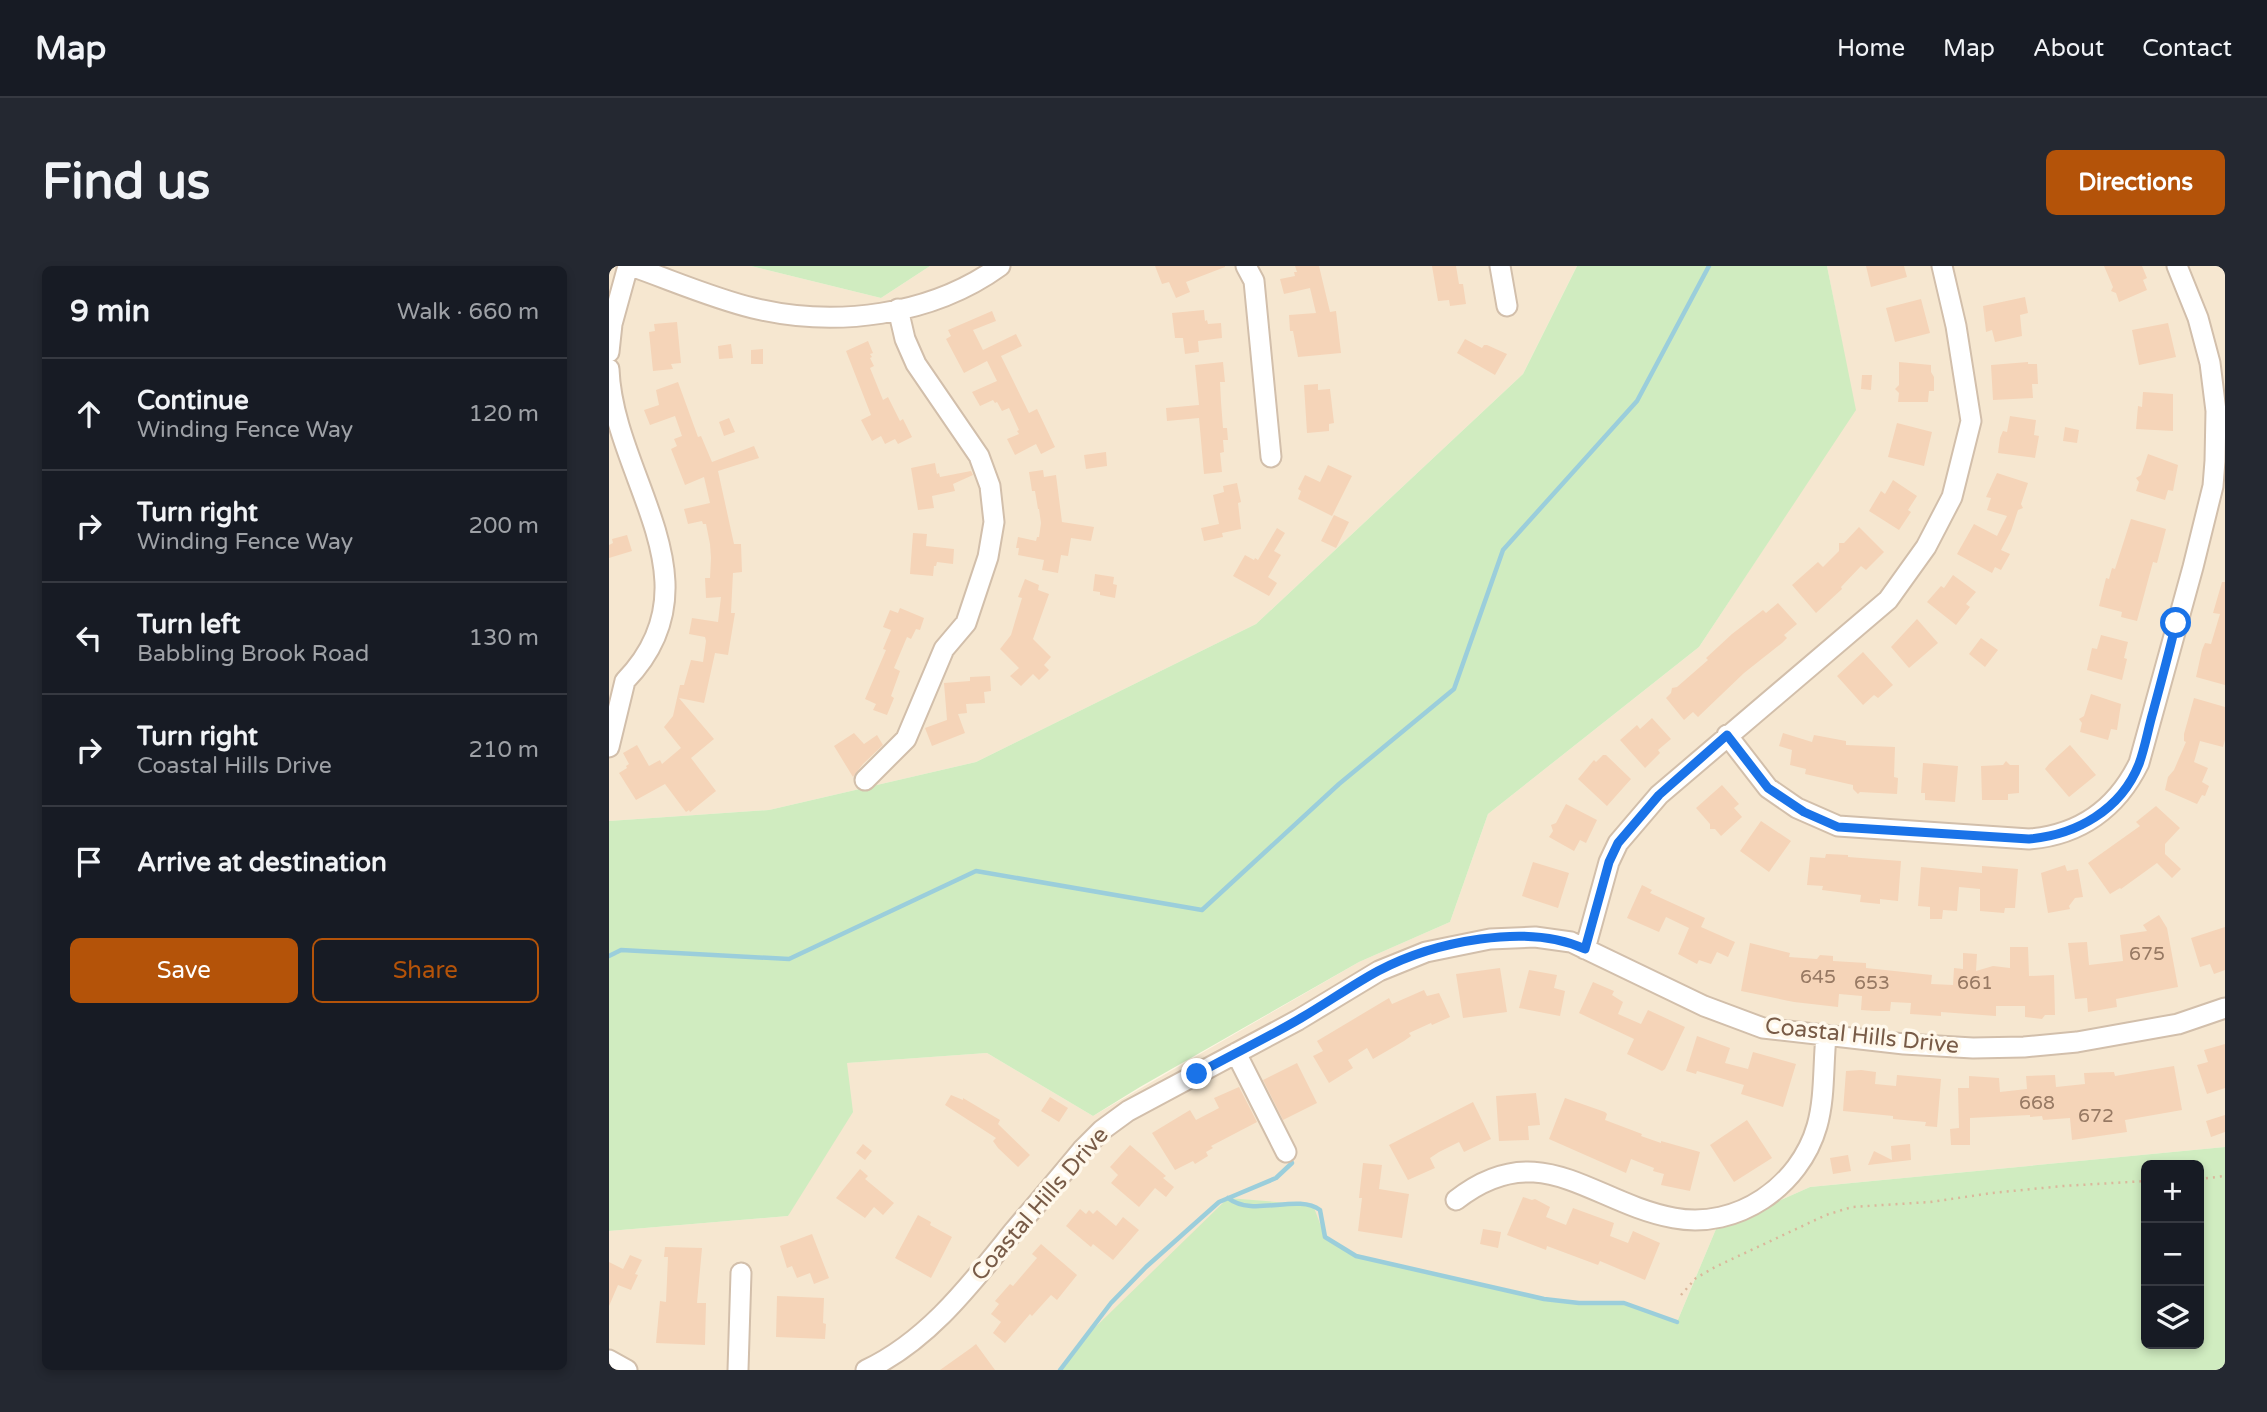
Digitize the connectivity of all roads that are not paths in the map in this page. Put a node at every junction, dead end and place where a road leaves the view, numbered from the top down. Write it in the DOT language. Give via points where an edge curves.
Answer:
graph roads {
  1 [pos="629,266"];
  2 [pos="1000,266"];
  3 [pos="1246,266"];
  4 [pos="1500,266"];
  5 [pos="1942,266"];
  6 [pos="2177,266"];
  7 [pos="1507,306"];
  8 [pos="898,309"];
  9 [pos="609,352"];
  10 [pos="609,369"];
  11 [pos="613,424"];
  12 [pos="1271,457"];
  13 [pos="617,682"];
  14 [pos="1727,735"];
  15 [pos="609,747"];
  16 [pos="865,780"];
  17 [pos="1585,949"];
  18 [pos="2225,1008"];
  19 [pos="1826,1036"];
  20 [pos="1236,1053"];
  21 [pos="1286,1152"];
  22 [pos="1456,1200"];
  23 [pos="741,1273"];
  24 [pos="609,1360"];
  25 [pos="628,1370"];
  26 [pos="738,1370"];
  27 [pos="866,1370"];
  1 -- 8 [label="street" via="778,313 850,316"];
  1 -- 9 [label="street"];
  2 -- 8 [label="street" via="962,289"];
  3 -- 12 [label="street" via="1254,281"];
  4 -- 7 [label="street"];
  5 -- 14 [label="street" via="1971,421 1952,497 1926,547 1888,600"];
  6 -- 14 [label="street" via="2210,363 2216,411 2213,486 2139,763 2112,804 2082,825 2029,839 1838,827 1768,788"];
  8 -- 16 [label="street" via="905,339 926,383 979,456 990,485 994,522 965,623 944,649 906,739"];
  10 -- 11 [label="street"];
  11 -- 13 [label="street" via="652,513 662,547 666,589 653,644 641,664"];
  13 -- 15 [label="street"];
  14 -- 17 [label="street" via="1659,795 1618,843"];
  17 -- 19 [label="street, Coastal Hills Drive" via="1741,1021"];
  17 -- 20 [label="street, Coastal Hills Drive" via="1557,939 1512,937 1426,952 1379,971"];
  18 -- 19 [label="street, Coastal Hills Drive" via="2144,1031 2024,1047 1965,1048"];
  19 -- 22 [label="street" via="1820,1111 1811,1142 1784,1182 1747,1208 1719,1217 1675,1218 1563,1177 1528,1172 1490,1180"];
  20 -- 21 [label="street"];
  20 -- 27 [label="street, Coastal Hills Drive" via="1128,1111 1102,1130 960,1296 906,1347"];
  23 -- 26 [label="street"];
  24 -- 25 [label="street"];
}
